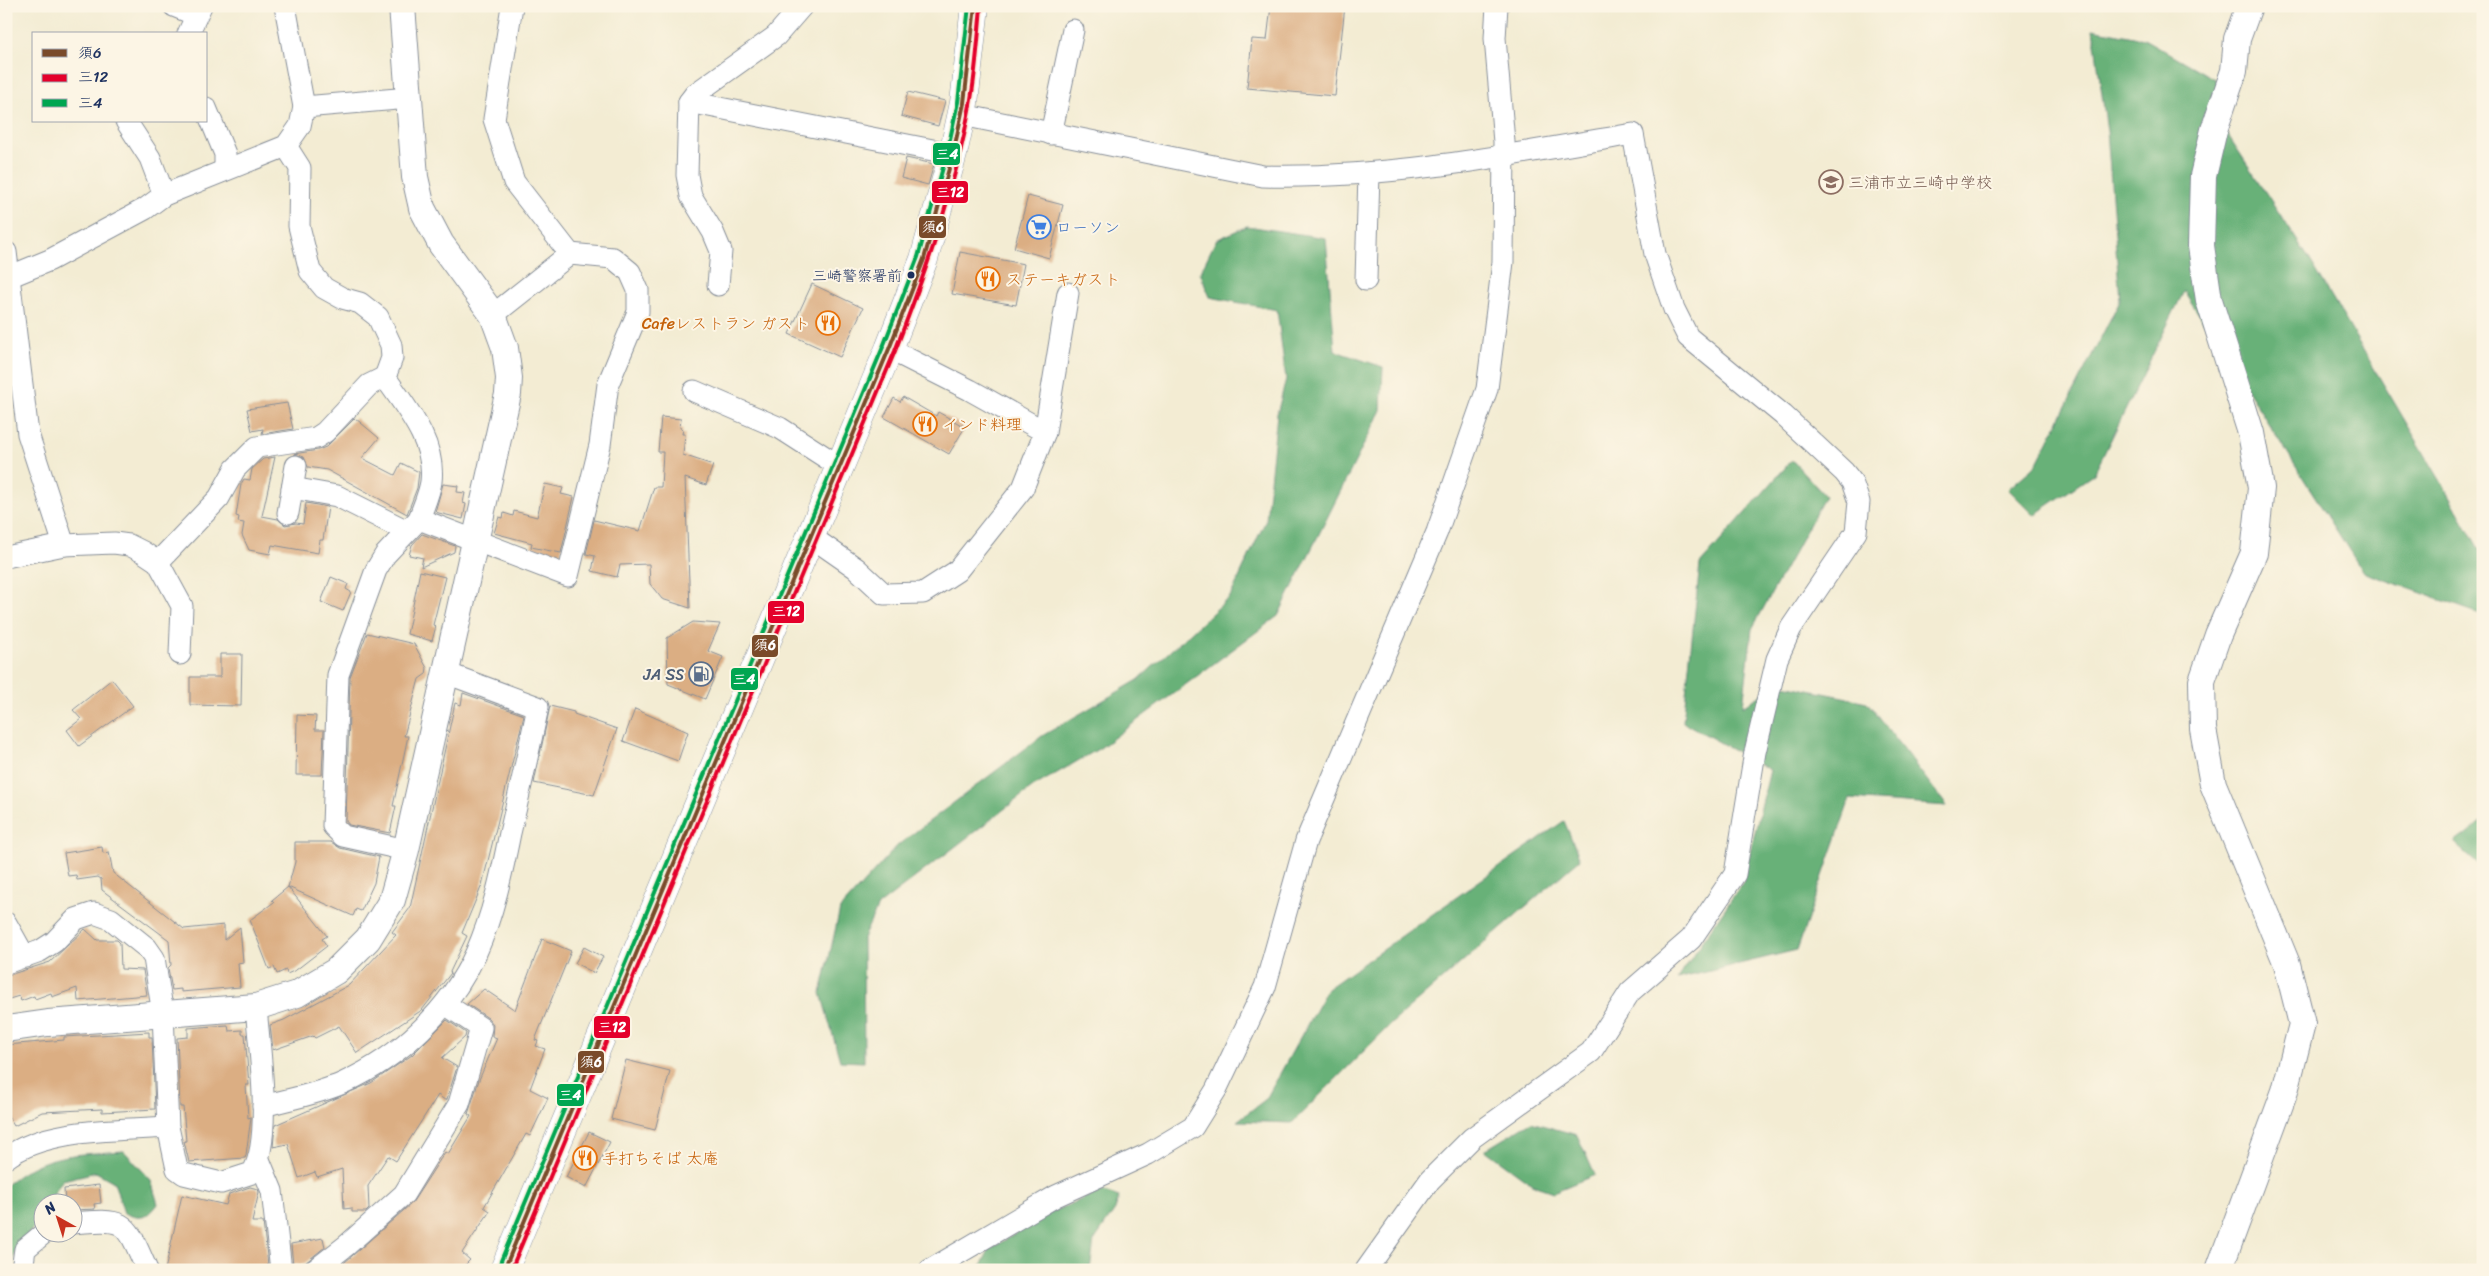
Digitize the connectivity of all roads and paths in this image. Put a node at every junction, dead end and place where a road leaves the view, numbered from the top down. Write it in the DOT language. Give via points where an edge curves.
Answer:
graph roads {
  1 [pos="174,6"];
  2 [pos="285,6"];
  3 [pos="402,6"];
  4 [pos="512,6"];
  5 [pos="802,6"];
  6 [pos="975,6"];
  7 [pos="1497,6"];
  8 [pos="2249,6"];
  9 [pos="195,18"];
  10 [pos="1073,30"];
  11 [pos="409,98"];
  12 [pos="689,102"];
  13 [pos="304,107"];
  14 [pos="208,113"];
  15 [pos="962,115"];
  16 [pos="127,122"];
  17 [pos="1051,134"];
  18 [pos="286,146"];
  19 [pos="953,154"];
  20 [pos="1503,157"];
  21 [pos="225,169"];
  22 [pos="1369,173"];
  23 [pos="164,194"];
  24 [pos="6,252"];
  25 [pos="570,254"];
  26 [pos="11,276"];
  27 [pos="1366,280"];
  28 [pos="718,285"];
  29 [pos="1068,293"];
  30 [pos="493,315"];
  31 [pos="889,348"];
  32 [pos="385,377"];
  33 [pos="694,391"];
  34 [pos="1045,432"];
  35 [pos="296,466"];
  36 [pos="839,466"];
  37 [pos="292,488"];
  38 [pos="288,513"];
  39 [pos="413,525"];
  40 [pos="810,536"];
  41 [pos="476,541"];
  42 [pos="64,545"];
  43 [pos="6,557"];
  44 [pos="158,562"];
  45 [pos="180,654"];
  46 [pos="446,673"];
  47 [pos="406,850"];
  48 [pos="6,923"];
  49 [pos="15,960"];
  50 [pos="445,1004"];
  51 [pos="256,1007"];
  52 [pos="163,1014"];
  53 [pos="6,1029"];
  54 [pos="263,1106"];
  55 [pos="168,1127"];
  56 [pos="6,1158"];
  57 [pos="260,1162"];
  58 [pos="82,1222"];
  59 [pos="32,1243"];
  60 [pos="22,1270"];
  61 [pos="147,1270"];
  62 [pos="281,1270"];
  63 [pos="315,1270"];
  64 [pos="504,1270"];
  65 [pos="930,1270"];
  66 [pos="1366,1270"];
  67 [pos="2219,1270"];
  1 -- 9 [label="street"];
  2 -- 13 [label="street"];
  3 -- 11 [label="street"];
  4 -- 25 [label="street" via="494,118 514,182"];
  5 -- 12 [label="street" via="776,36 695,94"];
  6 -- 15 [label="main road"];
  7 -- 20 [label="street" via="1495,38"];
  8 -- 67 [label="street" via="2237,39 2234,71 2203,176 2201,246 2209,300 2251,433 2262,488 2254,553 2202,681 2203,729 2213,784 2287,964 2302,1024 2285,1091"];
  10 -- 17 [label="street"];
  11 -- 13 [label="street"];
  11 -- 30 [label="street" via="422,208 441,244"];
  12 -- 19 [label="street"];
  12 -- 28 [label="street" via="687,175 692,196 721,252"];
  13 -- 18 [label="street" via="300,126"];
  14 -- 21 [label="street" via="225,154"];
  15 -- 17 [label="street"];
  15 -- 19 [label="main road"];
  16 -- 23 [label="street" via="150,158"];
  17 -- 22 [label="street" via="1263,176"];
  18 -- 21 [label="street"];
  18 -- 32 [label="street" via="300,168 298,226 310,271 324,288 360,303 378,318 391,345 392,358"];
  19 -- 31 [label="main road" via="924,259"];
  20 -- 22 [label="street"];
  20 -- 65 [label="street" via="1503,262 1487,389 1437,532 1306,841 1265,987 1216,1090 1193,1127 1148,1154 1056,1196"];
  20 -- 66 [label="street" via="1633,134 1655,254 1674,309 1688,337 1790,421 1844,472 1852,482 1859,502 1856,532 1791,628 1777,659 1755,752 1734,874 1729,882 1691,939 1630,992 1591,1052 1472,1138 1430,1180"];
  21 -- 23 [label="street"];
  22 -- 27 [label="street"];
  23 -- 26 [label="street" via="145,209 50,260"];
  24 -- 26 [label="street"];
  25 -- 30 [label="street"];
  25 -- 41 [label="street" via="613,258 630,272 638,290 638,312 608,384 600,445 568,576"];
  26 -- 42 [label="street" via="28,434"];
  29 -- 34 [label="street"];
  30 -- 41 [label="street" via="505,348 508,394"];
  31 -- 34 [label="street"];
  31 -- 36 [label="main road"];
  32 -- 39 [label="street" via="417,424 428,448 431,481"];
  32 -- 44 [label="street" via="369,385 316,438 257,447 235,470 219,498"];
  33 -- 36 [label="street" via="780,428"];
  34 -- 40 [label="street" via="1023,488 957,571 924,593 884,594 856,568"];
  35 -- 37 [label="street"];
  36 -- 40 [label="main road"];
  37 -- 38 [label="street"];
  37 -- 39 [label="street" via="337,496"];
  39 -- 41 [label="street"];
  39 -- 47 [label="street" via="376,570 338,674 333,826 342,836"];
  40 -- 64 [label="main road"];
  41 -- 46 [label="street"];
  42 -- 43 [label="street"];
  42 -- 44 [label="street" via="114,542 129,545"];
  44 -- 45 [label="street" via="182,606"];
  46 -- 47 [label="street"];
  46 -- 50 [label="street" via="538,706 503,867 485,930 476,954"];
  47 -- 51 [label="street" via="392,900 358,951 311,988"];
  48 -- 49 [label="street"];
  49 -- 52 [label="street" via="54,942 84,915 103,915 136,938 154,958"];
  50 -- 54 [label="street" via="391,1056 342,1083"];
  50 -- 63 [label="street" via="480,1028 459,1104 404,1194"];
  51 -- 52 [label="street"];
  51 -- 54 [label="street"];
  52 -- 53 [label="street"];
  52 -- 55 [label="street"];
  54 -- 57 [label="street"];
  55 -- 56 [label="street" via="61,1135 39,1141"];
  55 -- 57 [label="street" via="177,1169 184,1174 221,1183 252,1173"];
  57 -- 62 [label="street" via="272,1190"];
  58 -- 61 [label="street" via="109,1219 118,1222 135,1242"];
  59 -- 60 [label="street" via="25,1249"];
}
